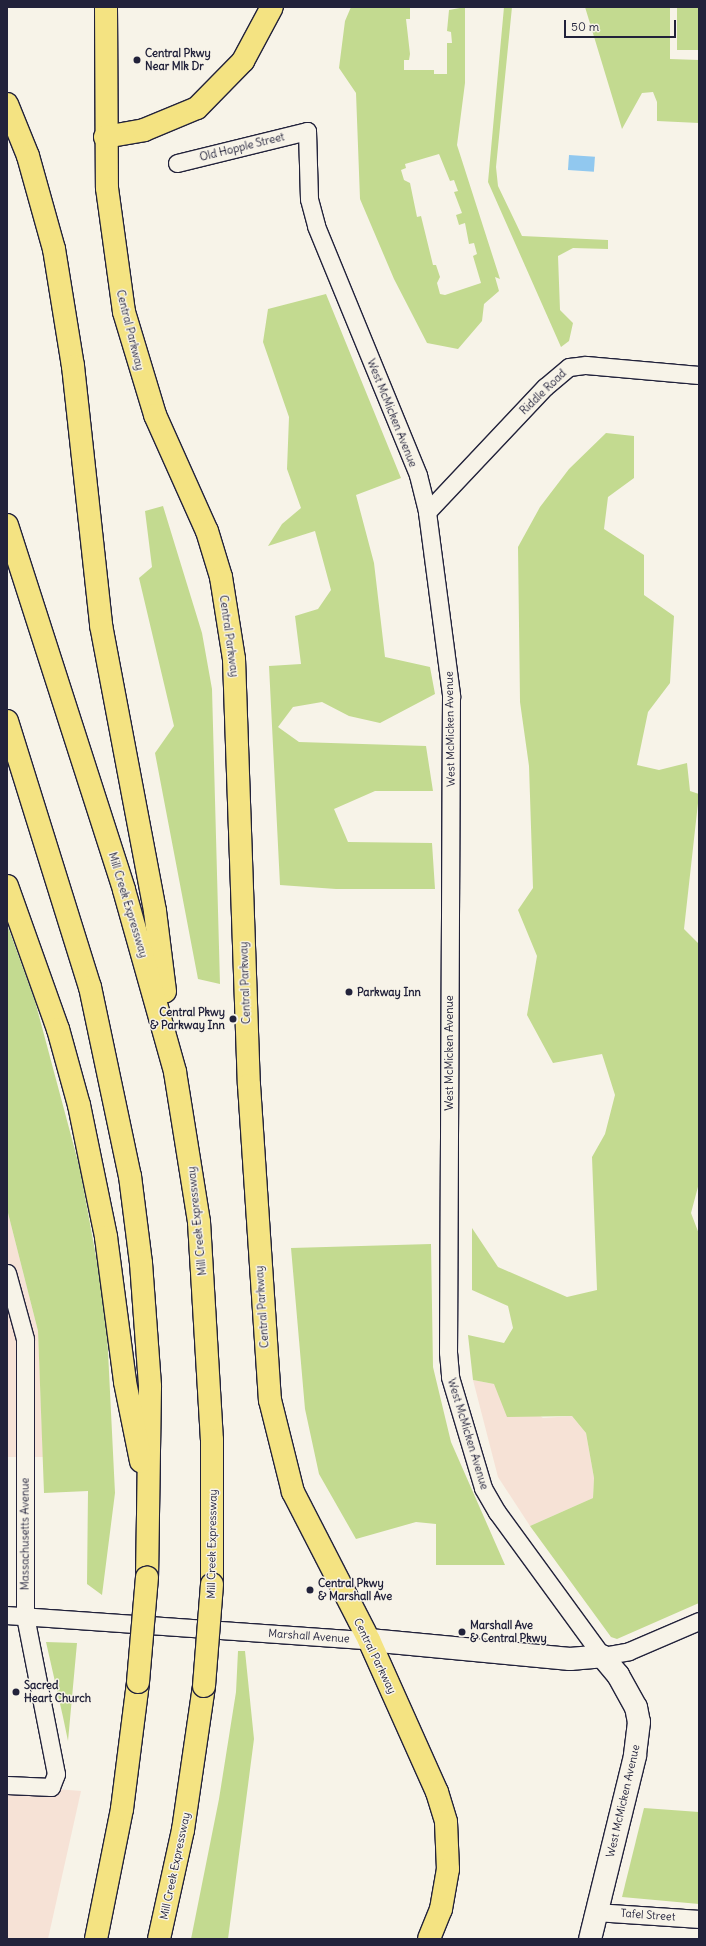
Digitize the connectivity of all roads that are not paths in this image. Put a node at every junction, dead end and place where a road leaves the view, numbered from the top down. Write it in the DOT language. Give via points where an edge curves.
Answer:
graph roads {
  1 [pos="106,7"];
  2 [pos="272,7"];
  3 [pos="7,104"];
  4 [pos="307,131"];
  5 [pos="105,137"];
  6 [pos="177,163"];
  7 [pos="699,375"];
  8 [pos="427,512"];
  9 [pos="7,525"];
  10 [pos="7,721"];
  11 [pos="7,886"];
  12 [pos="175,1072"];
  13 [pos="7,1273"];
  14 [pos="150,1504"];
  15 [pos="7,1615"];
  16 [pos="25,1616"];
  17 [pos="699,1621"];
  18 [pos="368,1640"];
  19 [pos="602,1656"];
  20 [pos="7,1785"];
  21 [pos="596,1912"];
  22 [pos="699,1919"];
  23 [pos="96,1939"];
  24 [pos="159,1939"];
  25 [pos="429,1939"];
  26 [pos="590,1939"];
  1 -- 5 [label="main road, Central Parkway"];
  2 -- 5 [label="main road" via="243,61 197,108 144,130"];
  3 -- 12 [label="main road" via="43,202 54,249 73,366 101,625 155,911"];
  4 -- 6 [label="street, Old Hopple Street"];
  4 -- 8 [label="street, West McMicken Avenue" via="309,199 316,226 418,475"];
  5 -- 18 [label="main road, Central Parkway" via="110,224 124,312 155,415 207,531 221,577 234,659 249,1085 270,1400 293,1492"];
  7 -- 8 [label="street, Riddle Road" via="605,366 569,367 545,387"];
  8 -- 19 [label="street, West McMicken Avenue" via="451,695 450,1377 483,1488 497,1512"];
  9 -- 12 [label="main road, Mill Creek Expressway" via="124,890"];
  10 -- 14 [label="main road" via="90,987 130,1176 149,1352"];
  11 -- 14 [label="main road" via="58,1029 81,1112 106,1237 125,1382"];
  12 -- 24 [label="main road, Mill Creek Expressway, bridge" via="200,1222 212,1440 212,1584 204,1686 183,1830"];
  13 -- 16 [label="street, Massachusetts Avenue" via="25,1339"];
  14 -- 23 [label="main road, bridge" via="138,1682 122,1809"];
  15 -- 16 [label="street, Marshall Avenue"];
  16 -- 18 [label="street, Marshall Avenue"];
  16 -- 20 [label="street, Massachusetts Avenue" via="56,1774 55,1783 45,1788"];
  17 -- 19 [label="street, Marshall Avenue" via="629,1651"];
  18 -- 19 [label="street, Marshall Avenue" via="570,1659"];
  18 -- 25 [label="main road, Central Parkway" via="437,1792 446,1822 449,1846 445,1890"];
  19 -- 21 [label="street, West McMicken Avenue" via="629,1692 639,1722 635,1756"];
  21 -- 22 [label="street, Tafel Street"];
  21 -- 26 [label="street, West McMicken Avenue"];
}
